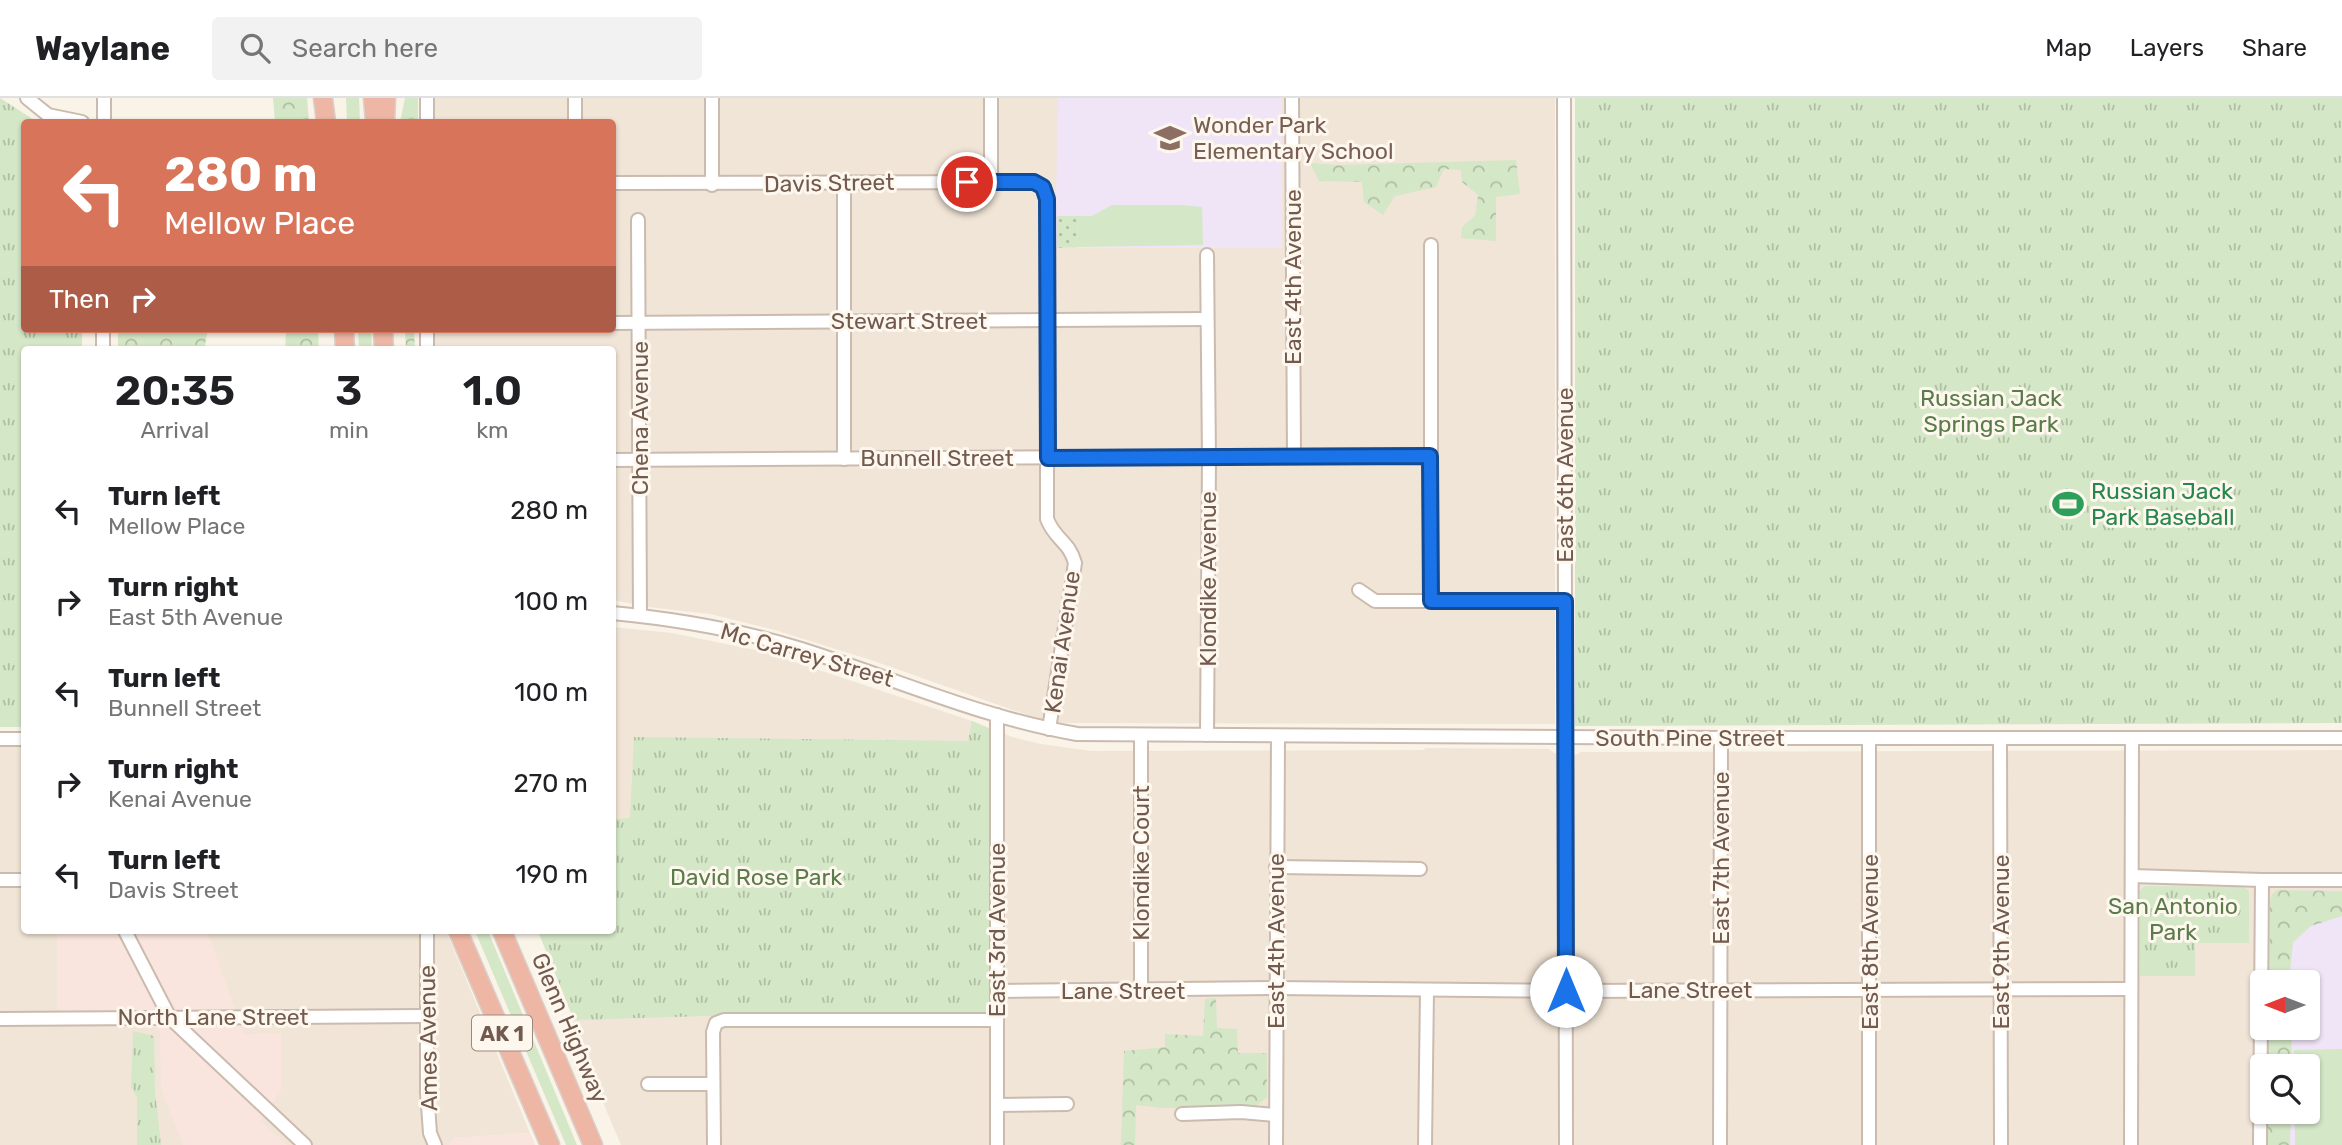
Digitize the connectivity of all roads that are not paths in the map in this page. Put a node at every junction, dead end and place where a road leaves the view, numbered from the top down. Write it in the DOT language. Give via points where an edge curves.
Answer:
graph roads {
  1 [pos="27,98"];
  2 [pos="104,98"];
  3 [pos="323,98"];
  4 [pos="333,98"];
  5 [pos="373,98"];
  6 [pos="386,98"];
  7 [pos="427,98"];
  8 [pos="575,98"];
  9 [pos="712,98"];
  10 [pos="991,98"];
  11 [pos="1292,98"];
  12 [pos="1564,98"];
  13 [pos="57,119"];
  14 [pos="104,119"];
  15 [pos="326,119"];
  16 [pos="334,119"];
  17 [pos="374,119"];
  18 [pos="385,119"];
  19 [pos="427,119"];
  20 [pos="575,119"];
  21 [pos="991,182"];
  22 [pos="616,183"];
  23 [pos="844,183"];
  24 [pos="712,184"];
  25 [pos="1043,187"];
  26 [pos="638,220"];
  27 [pos="1432,245"];
  28 [pos="1207,255"];
  29 [pos="1206,319"];
  30 [pos="843,321"];
  31 [pos="1046,321"];
  32 [pos="640,322"];
  33 [pos="616,323"];
  34 [pos="1430,456"];
  35 [pos="1294,457"];
  36 [pos="1048,458"];
  37 [pos="1209,458"];
  38 [pos="844,459"];
  39 [pos="616,460"];
  40 [pos="639,460"];
  41 [pos="1359,590"];
  42 [pos="1431,601"];
  43 [pos="1565,601"];
  44 [pos="616,613"];
  45 [pos="640,615"];
  46 [pos="998,715"];
  47 [pos="1049,730"];
  48 [pos="1207,735"];
  49 [pos="1141,736"];
  50 [pos="1278,737"];
  51 [pos="1566,737"];
  52 [pos="1721,738"];
  53 [pos="1869,738"];
  54 [pos="2132,738"];
  55 [pos="2342,738"];
  56 [pos="0,739"];
  57 [pos="21,739"];
  58 [pos="2000,739"];
  59 [pos="1276,867"];
  60 [pos="1420,869"];
  61 [pos="2132,876"];
  62 [pos="0,880"];
  63 [pos="21,880"];
  64 [pos="2262,880"];
  65 [pos="2342,880"];
  66 [pos="127,934"];
  67 [pos="427,934"];
  68 [pos="458,934"];
  69 [pos="503,934"];
  70 [pos="1275,988"];
  71 [pos="2001,989"];
  72 [pos="2132,989"];
  73 [pos="1427,990"];
  74 [pos="1720,990"];
  75 [pos="997,991"];
  76 [pos="1141,991"];
  77 [pos="1566,991"];
  78 [pos="1870,991"];
  79 [pos="426,1016"];
  80 [pos="170,1018"];
  81 [pos="0,1019"];
  82 [pos="998,1020"];
  83 [pos="648,1084"];
  84 [pos="713,1084"];
  85 [pos="1067,1104"];
  86 [pos="997,1105"];
  87 [pos="1182,1114"];
  88 [pos="1276,1115"];
  89 [pos="303,1144"];
  90 [pos="435,1145"];
  91 [pos="550,1145"];
  92 [pos="593,1145"];
  93 [pos="714,1145"];
  94 [pos="997,1145"];
  95 [pos="1276,1145"];
  96 [pos="1425,1145"];
  97 [pos="1566,1145"];
  98 [pos="1720,1145"];
  99 [pos="1869,1145"];
  100 [pos="2001,1145"];
  101 [pos="2131,1145"];
  102 [pos="2260,1145"];
  1 -- 13 [label="street"];
  2 -- 14 [label="street"];
  3 -- 15 [label="highway"];
  4 -- 16 [label="highway"];
  5 -- 17 [label="highway"];
  6 -- 18 [label="highway"];
  7 -- 19 [label="street"];
  8 -- 20 [label="street"];
  9 -- 24 [label="street"];
  10 -- 21 [label="street"];
  11 -- 35 [label="street, East 4th Avenue"];
  12 -- 43 [label="street, East 6th Avenue"];
  21 -- 23 [label="street, Davis Street"];
  21 -- 25 [label="street, Davis Street" via="1034,182"];
  22 -- 24 [label="street, Davis Street"];
  23 -- 24 [label="street, Davis Street"];
  23 -- 30 [label="street"];
  25 -- 31 [label="street, Kenai Avenue" via="1047,199"];
  26 -- 32 [label="street, Chena Avenue"];
  27 -- 34 [label="street"];
  28 -- 29 [label="street, Klondike Avenue"];
  29 -- 31 [label="street, Stewart Street"];
  29 -- 37 [label="street, Klondike Avenue"];
  30 -- 31 [label="street, Stewart Street"];
  30 -- 32 [label="street, Stewart Street"];
  30 -- 38 [label="street"];
  31 -- 36 [label="street, Kenai Avenue"];
  32 -- 33 [label="street, Stewart Street"];
  32 -- 40 [label="street, Chena Avenue"];
  34 -- 35 [label="street, Bunnell Street"];
  34 -- 42 [label="street"];
  35 -- 37 [label="street, Bunnell Street"];
  36 -- 37 [label="street, Bunnell Street"];
  36 -- 38 [label="street, Bunnell Street"];
  36 -- 47 [label="street, Kenai Avenue" via="1047,519 1051,531 1071,548 1075,563"];
  37 -- 48 [label="street, Klondike Avenue"];
  38 -- 40 [label="street, Bunnell Street"];
  39 -- 40 [label="street, Bunnell Street"];
  40 -- 45 [label="street, Chena Avenue"];
  41 -- 42 [label="street" via="1375,601"];
  42 -- 43 [label="street"];
  43 -- 51 [label="street, East 6th Avenue"];
  44 -- 45 [label="street, Mc Carrey Street"];
  45 -- 46 [label="street, Mc Carrey Street" via="799,648"];
  46 -- 47 [label="street, South Pine Street"];
  46 -- 75 [label="street, East 3rd Avenue"];
  47 -- 49 [label="street, South Pine Street"];
  48 -- 49 [label="street, South Pine Street"];
  48 -- 50 [label="street, South Pine Street"];
  49 -- 76 [label="street, Klondike Court"];
  50 -- 51 [label="street, South Pine Street"];
  50 -- 59 [label="street, East 4th Avenue"];
  51 -- 52 [label="street, South Pine Street"];
  51 -- 77 [label="street, East 6th Avenue"];
  52 -- 53 [label="street, South Pine Street"];
  52 -- 74 [label="street, East 7th Avenue"];
  53 -- 58 [label="street, South Pine Street"];
  53 -- 78 [label="street, East 8th Avenue"];
  54 -- 55 [label="street, South Pine Street"];
  54 -- 58 [label="street, South Pine Street"];
  54 -- 61 [label="street"];
  56 -- 57 [label="street"];
  58 -- 71 [label="street, East 9th Avenue"];
  59 -- 60 [label="street"];
  59 -- 70 [label="street, East 4th Avenue"];
  61 -- 64 [label="street"];
  61 -- 72 [label="street"];
  62 -- 63 [label="street"];
  64 -- 65 [label="street"];
  64 -- 102 [label="street"];
  66 -- 80 [label="street"];
  67 -- 79 [label="street, Ames Avenue"];
  68 -- 91 [label="highway, AK 1"];
  69 -- 92 [label="highway, Glenn Highway / AK 1"];
  70 -- 73 [label="street, Lane Street"];
  70 -- 76 [label="street, Lane Street"];
  70 -- 88 [label="street, East 4th Avenue"];
  71 -- 72 [label="street, Lane Street"];
  71 -- 78 [label="street, Lane Street"];
  71 -- 100 [label="street, East 9th Avenue"];
  72 -- 101 [label="street"];
  73 -- 77 [label="street, Lane Street"];
  73 -- 96 [label="street"];
  74 -- 77 [label="street, Lane Street"];
  74 -- 78 [label="street, Lane Street"];
  74 -- 98 [label="street, East 7th Avenue"];
  75 -- 76 [label="street, Lane Street"];
  75 -- 82 [label="street, East 3rd Avenue"];
  77 -- 97 [label="street, East 6th Avenue"];
  78 -- 99 [label="street, East 8th Avenue"];
  79 -- 80 [label="street, North Lane Street"];
  79 -- 90 [label="street, Ames Avenue" via="429,1121"];
  80 -- 81 [label="street, North Lane Street"];
  80 -- 89 [label="street"];
  82 -- 84 [label="street" via="724,1020 716,1023"];
  82 -- 86 [label="street, East 3rd Avenue"];
  83 -- 84 [label="street"];
  84 -- 93 [label="street"];
  85 -- 86 [label="street"];
  86 -- 94 [label="street, East 3rd Avenue"];
  87 -- 88 [label="street"];
  88 -- 95 [label="street, East 4th Avenue"];
}
